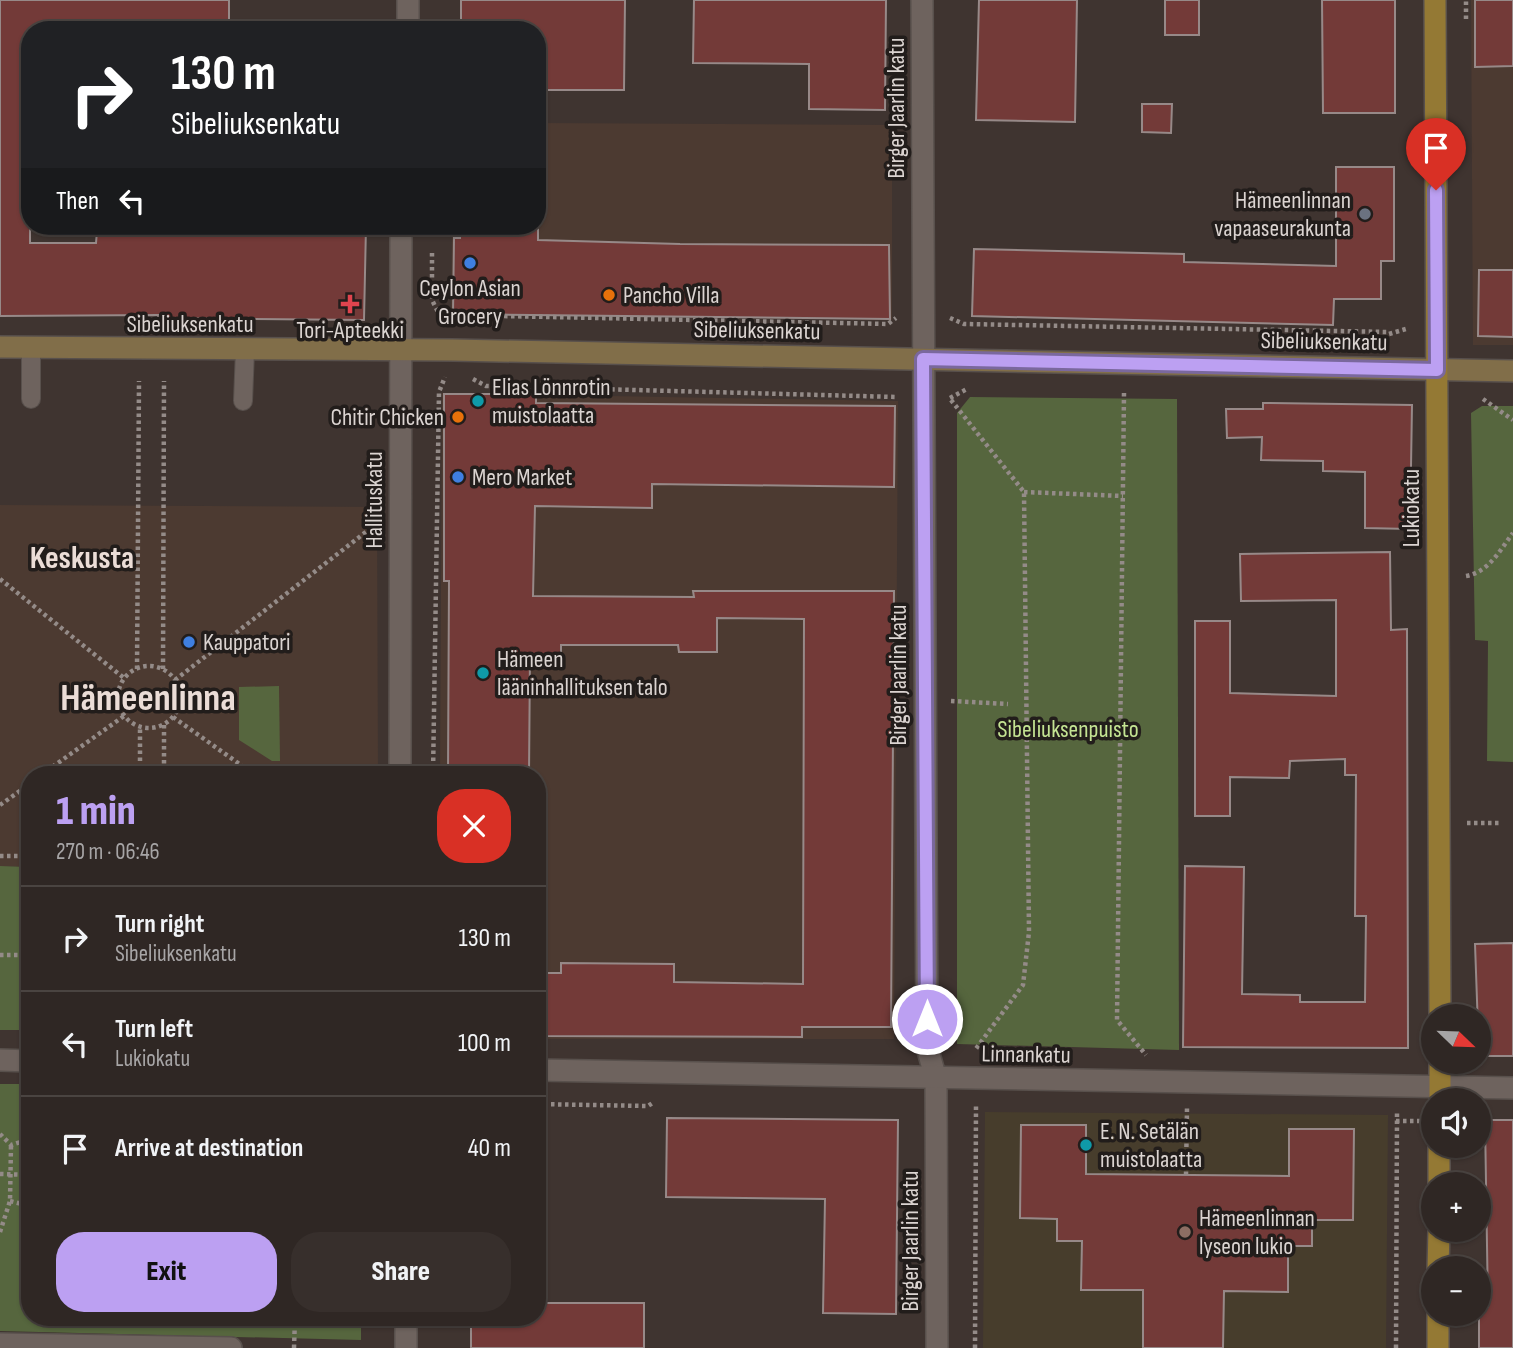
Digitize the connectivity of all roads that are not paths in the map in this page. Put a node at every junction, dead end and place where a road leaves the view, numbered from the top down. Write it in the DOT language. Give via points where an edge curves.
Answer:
graph roads {
  1 [pos="408,0"];
  2 [pos="922,0"];
  3 [pos="1435,0"];
  4 [pos="408,21"];
  5 [pos="401,235"];
  6 [pos="0,348"];
  7 [pos="31,348"];
  8 [pos="245,350"];
  9 [pos="401,350"];
  10 [pos="923,359"];
  11 [pos="1437,370"];
  12 [pos="1513,371"];
  13 [pos="31,399"];
  14 [pos="243,401"];
  15 [pos="400,766"];
  16 [pos="1440,1004"];
  17 [pos="0,1060"];
  18 [pos="21,1060"];
  19 [pos="546,1070"];
  20 [pos="936,1079"];
  21 [pos="1513,1088"];
  22 [pos="1491,1090"];
  23 [pos="1421,1092"];
  24 [pos="406,1326"];
  25 [pos="1438,1326"];
  26 [pos="0,1345"];
  27 [pos="231,1348"];
  28 [pos="407,1348"];
  29 [pos="937,1348"];
  30 [pos="1438,1348"];
  1 -- 4 [label="street"];
  2 -- 10 [label="street, Birger Jaarlin katu"];
  3 -- 11 [label="main road, Lukiokatu"];
  5 -- 9 [label="street, Hallituskatu"];
  6 -- 7 [label="street, Sibeliuksenkatu"];
  7 -- 8 [label="street, Sibeliuksenkatu"];
  7 -- 13 [label="lane"];
  8 -- 9 [label="street, Sibeliuksenkatu"];
  8 -- 14 [label="lane"];
  9 -- 10 [label="street, Sibeliuksenkatu"];
  9 -- 15 [label="street, Hallituskatu"];
  10 -- 11 [label="street, Sibeliuksenkatu"];
  10 -- 20 [label="street, Birger Jaarlin katu" via="927,1047"];
  11 -- 12 [label="street, Sibeliuksenkatu"];
  11 -- 16 [label="main road, Lukiokatu"];
  17 -- 18 [label="street"];
  19 -- 20 [label="street, Linnankatu"];
  20 -- 23 [label="street, Linnankatu"];
  20 -- 29 [label="street, Birger Jaarlin katu"];
  21 -- 22 [label="street, Linnankatu"];
  24 -- 28 [label="street"];
  25 -- 30 [label="main road"];
  26 -- 27 [label="street"];
}
